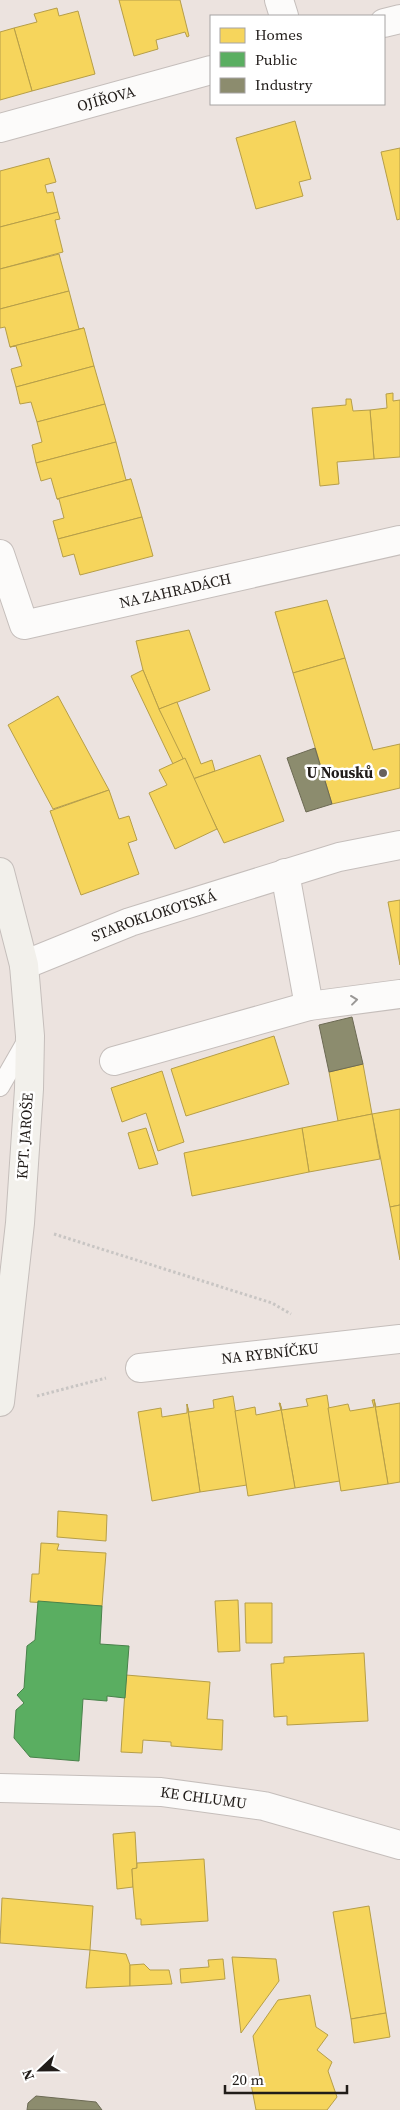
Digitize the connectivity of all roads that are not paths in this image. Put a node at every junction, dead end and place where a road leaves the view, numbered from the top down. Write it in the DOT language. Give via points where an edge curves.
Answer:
graph roads {
  1 [pos="279,0"];
  2 [pos="284,15"];
  3 [pos="400,19"];
  4 [pos="385,23"];
  5 [pos="210,70"];
  6 [pos="0,128"];
  7 [pos="400,540"];
  8 [pos="0,554"];
  9 [pos="400,845"];
  10 [pos="0,872"];
  11 [pos="285,873"];
  12 [pos="24,965"];
  13 [pos="400,994"];
  14 [pos="309,1006"];
  15 [pos="30,1036"];
  16 [pos="114,1061"];
  17 [pos="0,1087"];
  18 [pos="400,1339"];
  19 [pos="140,1368"];
  20 [pos="0,1402"];
  21 [pos="0,1788"];
  22 [pos="400,1845"];
  1 -- 2 [label="street"];
  3 -- 4 [label="street"];
  5 -- 6 [label="street, OJÍŘOVA"];
  7 -- 8 [label="street, NA ZAHRADÁCH" via="24,625"];
  9 -- 11 [label="street, STAROKLOKOTSKÁ" via="338,857"];
  10 -- 12 [label="street, KPT. JAROŠE"];
  11 -- 12 [label="street, STAROKLOKOTSKÁ" via="130,922"];
  11 -- 14 [label="street"];
  12 -- 15 [label="street, KPT. JAROŠE"];
  14 -- 13 [label="street, one-way"];
  14 -- 16 [label="street"];
  15 -- 17 [label="lane"];
  15 -- 20 [label="street, KPT. JAROŠE" via="20,1223"];
  18 -- 19 [label="street, NA RYBNÍČKU"];
  21 -- 22 [label="street, KE CHLUMU" via="161,1792 264,1806"];
}
